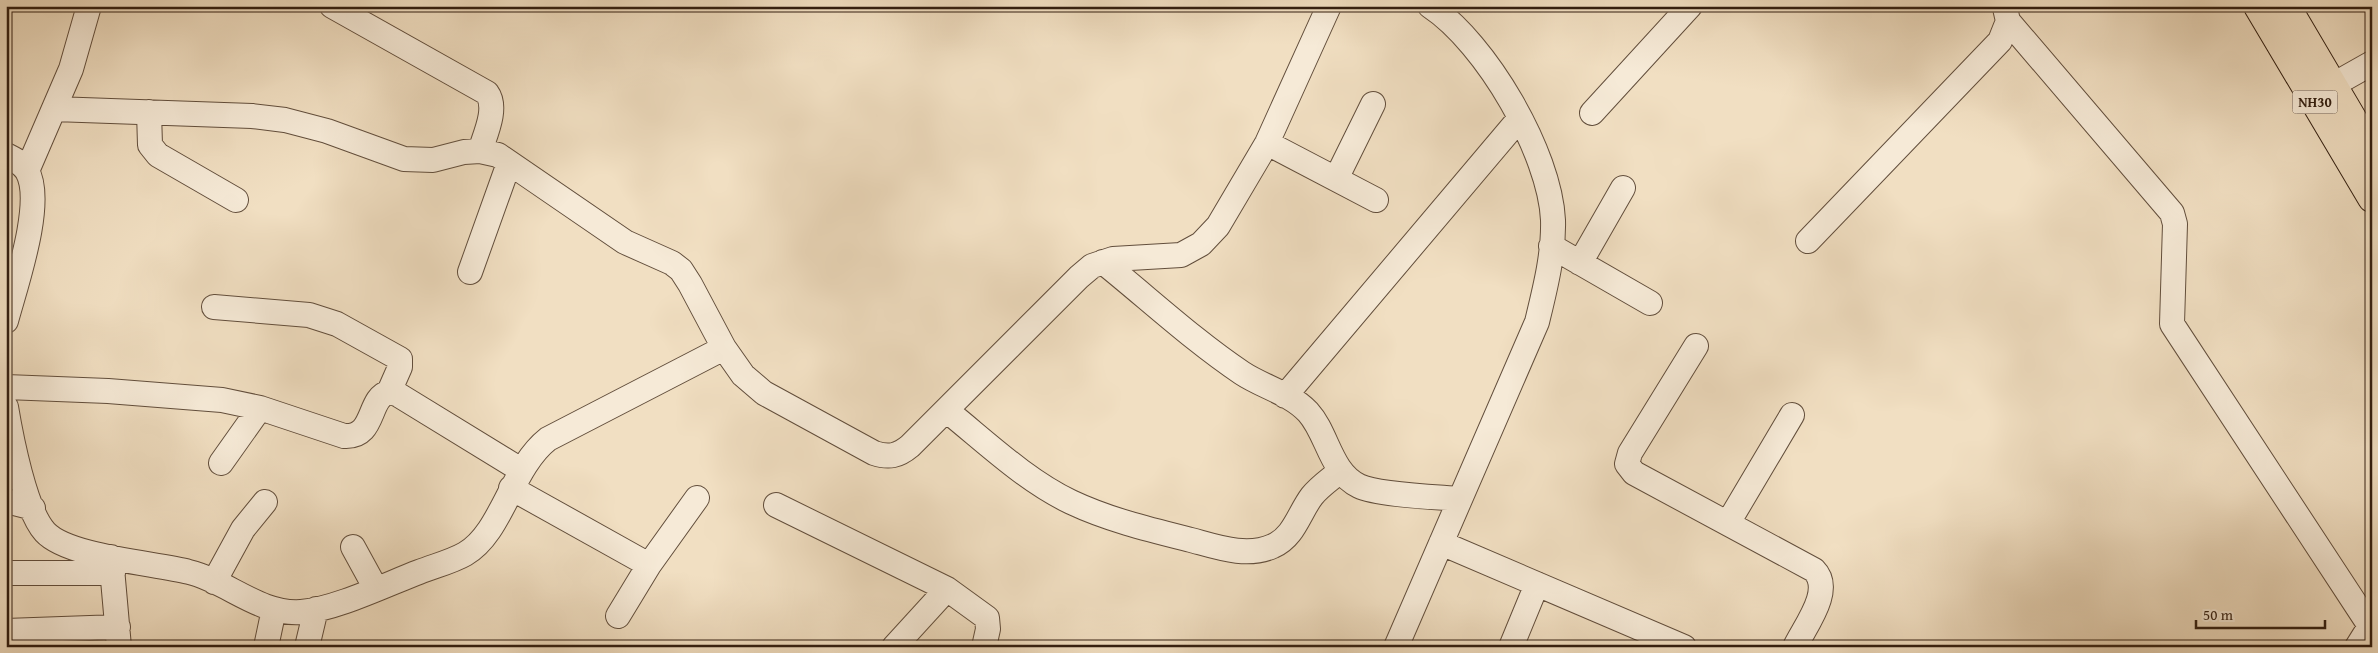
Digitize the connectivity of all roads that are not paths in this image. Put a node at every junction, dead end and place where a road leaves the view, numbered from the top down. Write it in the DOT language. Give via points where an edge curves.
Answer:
graph roads {
  1 [pos="89,6"];
  2 [pos="332,6"];
  3 [pos="1329,6"];
  4 [pos="1430,6"];
  5 [pos="1690,6"];
  6 [pos="2258,6"];
  7 [pos="2286,6"];
  8 [pos="2006,14"];
  9 [pos="2372,63"];
  10 [pos="2333,85"];
  11 [pos="1373,104"];
  12 [pos="54,109"];
  13 [pos="148,112"];
  14 [pos="1592,113"];
  15 [pos="1520,118"];
  16 [pos="1267,143"];
  17 [pos="480,151"];
  18 [pos="2372,152"];
  19 [pos="6,155"];
  20 [pos="509,163"];
  21 [pos="27,171"];
  22 [pos="1336,179"];
  23 [pos="1623,188"];
  24 [pos="2372,198"];
  25 [pos="236,200"];
  26 [pos="1376,200"];
  27 [pos="1808,241"];
  28 [pos="1551,246"];
  29 [pos="1103,262"];
  30 [pos="1580,263"];
  31 [pos="470,272"];
  32 [pos="1650,304"];
  33 [pos="214,307"];
  34 [pos="6,321"];
  35 [pos="1696,346"];
  36 [pos="724,348"];
  37 [pos="6,387"];
  38 [pos="389,392"];
  39 [pos="1285,396"];
  40 [pos="6,406"];
  41 [pos="260,408"];
  42 [pos="946,410"];
  43 [pos="1792,415"];
  44 [pos="221,463"];
  45 [pos="1340,471"];
  46 [pos="516,479"];
  47 [pos="697,498"];
  48 [pos="1460,500"];
  49 [pos="6,501"];
  50 [pos="265,502"];
  51 [pos="776,505"];
  52 [pos="32,508"];
  53 [pos="1728,523"];
  54 [pos="1441,543"];
  55 [pos="353,547"];
  56 [pos="112,565"];
  57 [pos="649,565"];
  58 [pos="6,573"];
  59 [pos="214,582"];
  60 [pos="1537,584"];
  61 [pos="376,589"];
  62 [pos="947,589"];
  63 [pos="274,609"];
  64 [pos="316,609"];
  65 [pos="618,616"];
  66 [pos="2371,624"];
  67 [pos="6,631"];
  68 [pos="118,637"];
  69 [pos="58,638"];
  70 [pos="266,647"];
  71 [pos="307,647"];
  72 [pos="894,647"];
  73 [pos="984,647"];
  74 [pos="1396,647"];
  75 [pos="1511,647"];
  76 [pos="1684,647"];
  77 [pos="1795,647"];
  78 [pos="2357,647"];
  1 -- 12 [label="street" via="71,69"];
  2 -- 17 [label="street" via="487,93 491,98 491,113"];
  3 -- 16 [label="street"];
  4 -- 15 [label="street" via="1474,45"];
  5 -- 14 [label="street"];
  6 -- 24 [label="highway, NH30"];
  7 -- 10 [label="highway, NH30"];
  8 -- 27 [label="street" via="2000,41"];
  8 -- 66 [label="street" via="2172,213 2175,224 2172,324"];
  9 -- 10 [label="street"];
  10 -- 18 [label="highway, NH30"];
  11 -- 22 [label="street"];
  12 -- 13 [label="street"];
  12 -- 21 [label="street"];
  13 -- 17 [label="street" via="285,120 327,131 404,159 433,160"];
  13 -- 25 [label="street" via="150,145 158,155"];
  15 -- 28 [label="street" via="1550,195 1553,220"];
  15 -- 39 [label="street"];
  16 -- 22 [label="street"];
  16 -- 29 [label="street" via="1218,226 1201,244 1181,255"];
  17 -- 20 [label="street" via="498,155"];
  19 -- 21 [label="street"];
  20 -- 31 [label="street"];
  20 -- 36 [label="street" via="624,242 663,258 681,270"];
  21 -- 34 [label="street" via="32,186 30,226"];
  22 -- 26 [label="street"];
  23 -- 30 [label="street"];
  28 -- 30 [label="street"];
  28 -- 48 [label="street" via="1549,272 1537,322"];
  29 -- 39 [label="street" via="1219,356"];
  29 -- 42 [label="street" via="1079,277"];
  30 -- 32 [label="street"];
  33 -- 38 [label="street" via="288,312 337,324 400,358 401,364"];
  35 -- 53 [label="street" via="1630,453 1627,464 1634,473"];
  36 -- 42 [label="street" via="743,375 764,393 884,456 902,452"];
  36 -- 46 [label="street" via="548,439 537,447"];
  37 -- 41 [label="street" via="188,396"];
  38 -- 41 [label="street" via="383,394 361,432 352,436"];
  38 -- 46 [label="street"];
  39 -- 45 [label="street" via="1309,413"];
  40 -- 52 [label="street" via="22,482"];
  41 -- 44 [label="street"];
  42 -- 45 [label="street" via="1027,476 1071,502 1146,528 1223,548 1244,551 1274,546 1286,537 1319,488"];
  43 -- 53 [label="street"];
  45 -- 48 [label="street" via="1352,482 1371,490"];
  46 -- 57 [label="street"];
  46 -- 61 [label="street" via="478,544 464,554"];
  47 -- 57 [label="street"];
  48 -- 54 [label="street"];
  49 -- 52 [label="street"];
  50 -- 59 [label="street" via="244,529"];
  51 -- 62 [label="street"];
  52 -- 56 [label="street" via="45,532 58,542"];
  53 -- 77 [label="street" via="1820,576 1823,582 1820,598"];
  54 -- 60 [label="street"];
  54 -- 74 [label="street"];
  55 -- 61 [label="street"];
  56 -- 58 [label="street"];
  56 -- 59 [label="street" via="190,572"];
  56 -- 68 [label="street"];
  57 -- 65 [label="street"];
  59 -- 63 [label="street"];
  60 -- 75 [label="street"];
  60 -- 76 [label="street"];
  61 -- 64 [label="street"];
  62 -- 72 [label="street"];
  62 -- 73 [label="street" via="986,618 988,629"];
  63 -- 64 [label="street" via="287,612"];
  63 -- 70 [label="street"];
  64 -- 71 [label="street"];
  66 -- 78 [label="street"];
  67 -- 69 [label="street"];
  68 -- 69 [label="street"];
}
